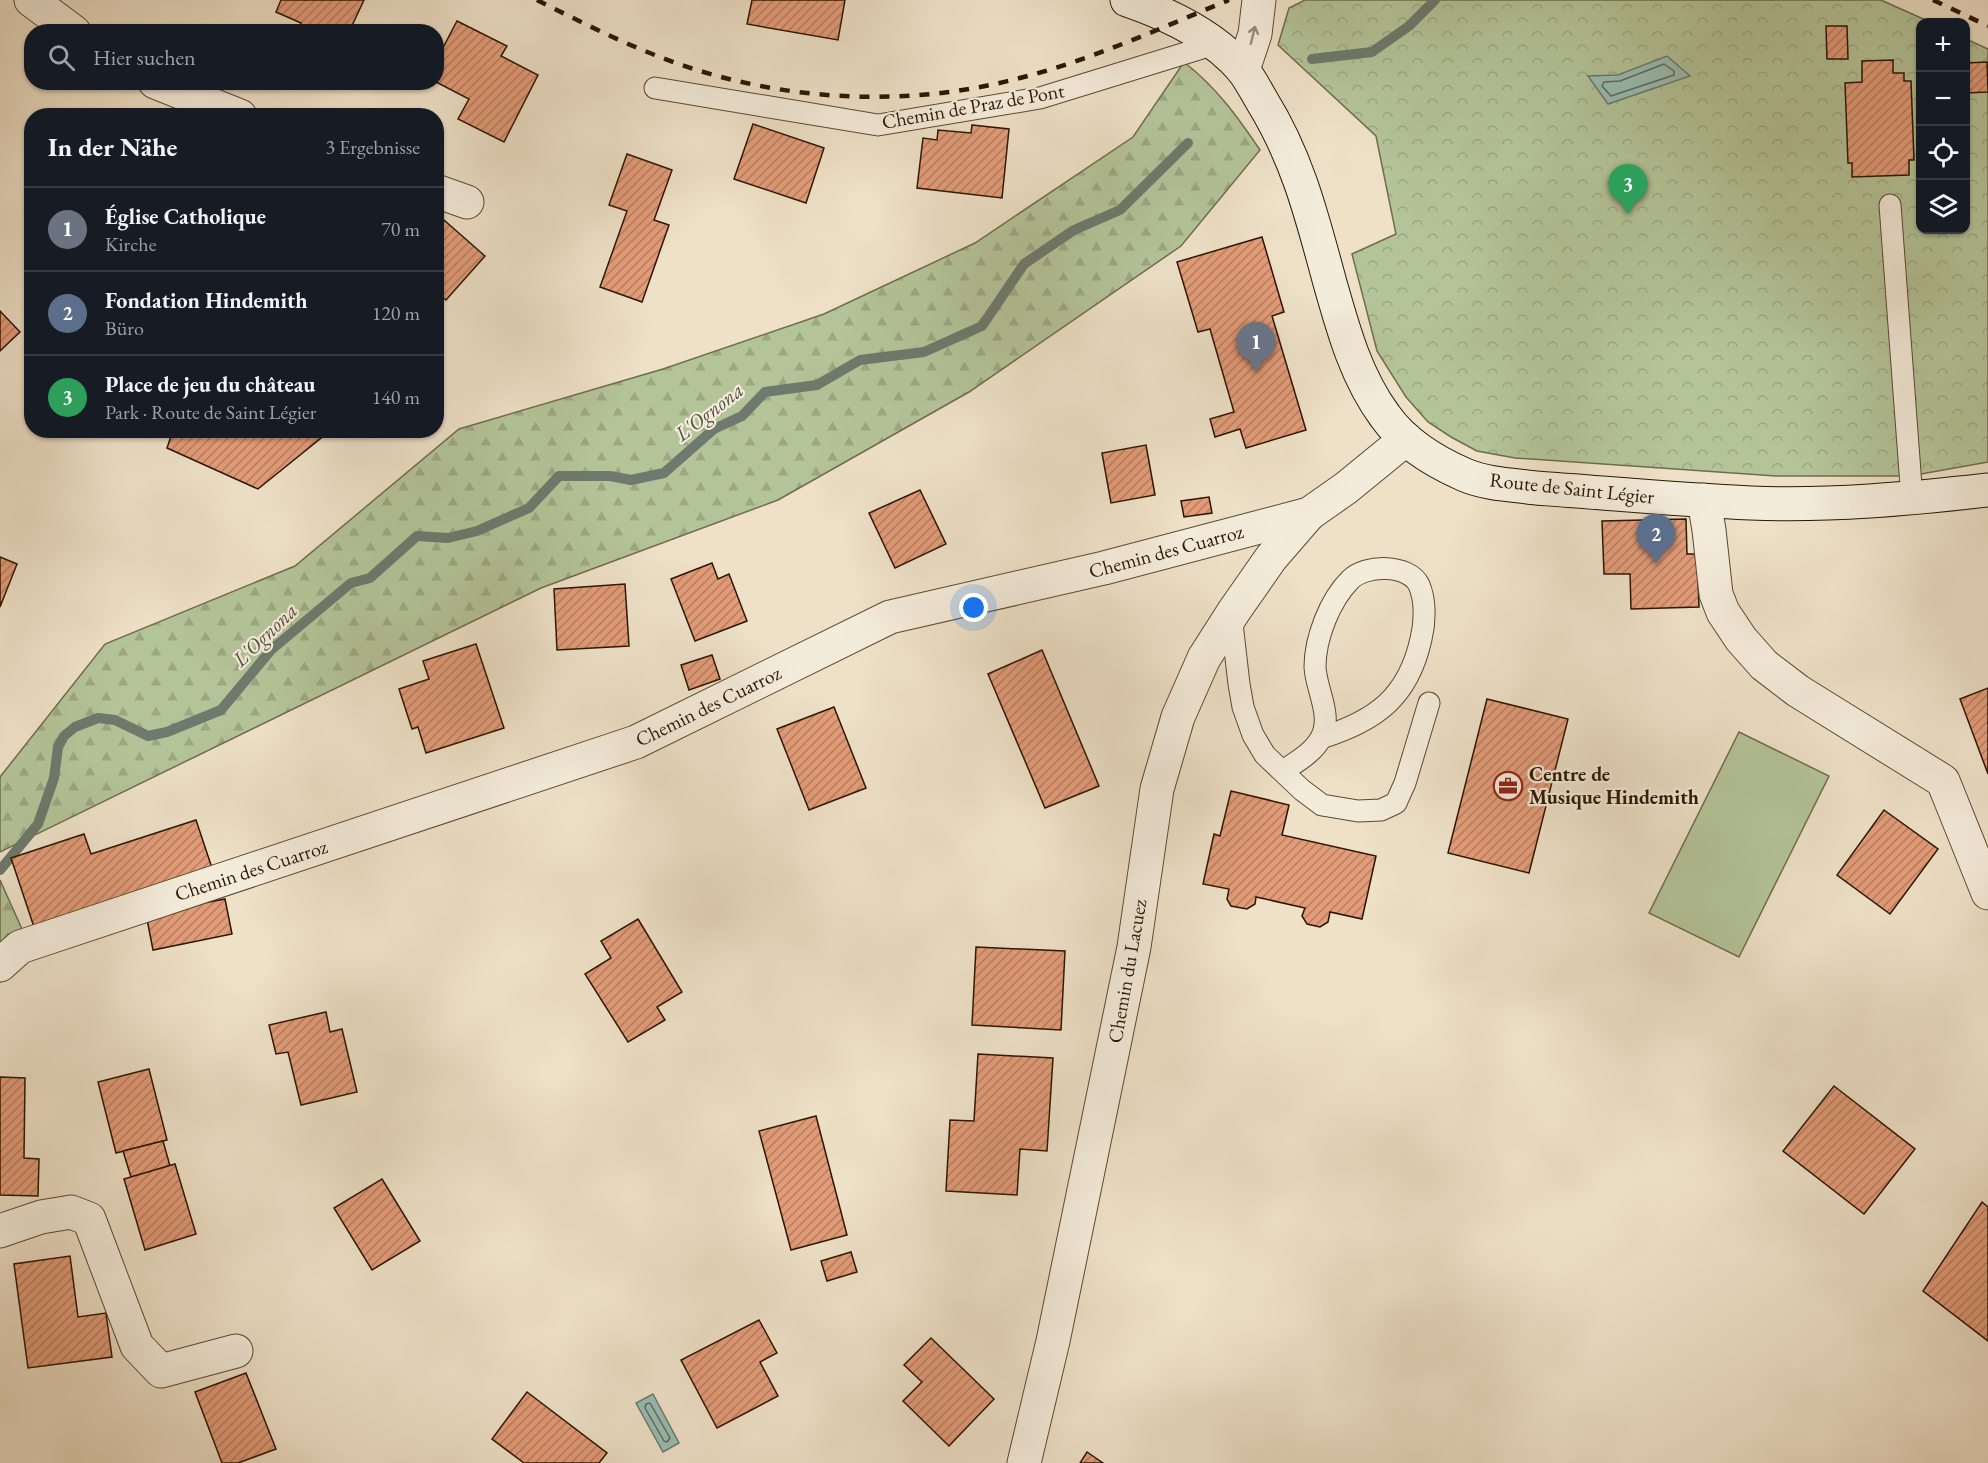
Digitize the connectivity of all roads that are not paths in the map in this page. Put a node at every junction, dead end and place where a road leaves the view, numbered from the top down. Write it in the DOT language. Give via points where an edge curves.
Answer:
graph roads {
  1 [pos="31,0"];
  2 [pos="1259,0"];
  3 [pos="1142,2"];
  4 [pos="63,24"];
  5 [pos="1215,44"];
  6 [pos="1243,70"];
  7 [pos="655,88"];
  8 [pos="175,90"];
  9 [pos="220,108"];
  10 [pos="444,194"];
  11 [pos="467,202"];
  12 [pos="1890,205"];
  13 [pos="1406,439"];
  14 [pos="1988,490"];
  15 [pos="1912,499"];
  16 [pos="1704,500"];
  17 [pos="1309,514"];
  18 [pos="1231,615"];
  19 [pos="1429,703"];
  20 [pos="1321,738"];
  21 [pos="1283,771"];
  22 [pos="1988,893"];
  23 [pos="0,965"];
  24 [pos="0,1232"];
  25 [pos="236,1351"];
  26 [pos="1024,1463"];
  1 -- 4 [label="street"];
  6 -- 2 [label="street, one-way" via="1255,34"];
  3 -- 5 [label="street, Route de Saint Légier"];
  5 -- 6 [label="street, Route de Saint Légier"];
  5 -- 7 [label="lane, Chemin de Praz de Pont" via="1041,98 878,125"];
  6 -- 13 [label="street, Route de Saint Légier" via="1293,157 1359,372 1385,417"];
  8 -- 9 [label="street"];
  10 -- 11 [label="street"];
  12 -- 15 [label="lane"];
  13 -- 16 [label="street, Route de Saint Légier" via="1439,463 1467,476 1501,483"];
  13 -- 17 [label="street, Chemin des Cuarroz"];
  14 -- 15 [label="street, Route de Saint Légier"];
  15 -- 16 [label="street, Route de Saint Légier" via="1832,503"];
  16 -- 22 [label="street" via="1716,594 1741,639 1764,665 1798,691 1943,781"];
  17 -- 18 [label="street, Chemin du Lacuez" via="1271,558"];
  17 -- 23 [label="street, Chemin des Cuarroz" via="1104,568 890,617 636,742 20,947"];
  18 -- 21 [label="lane" via="1239,684 1252,735 1265,755"];
  18 -- 26 [label="street, Chemin du Lacuez" via="1204,658 1178,717 1157,789 1134,947"];
  19 -- 21 [label="lane" via="1406,783 1396,803 1381,810 1322,805"];
  20 -- 20 [label="lane" via="1324,704 1315,667 1317,645 1331,608 1351,579 1364,571 1394,569 1411,576 1419,585 1424,616 1410,674 1395,697 1373,715 1347,730"];
  20 -- 21 [label="lane"];
  24 -- 25 [label="street" via="41,1217 71,1212 89,1219 137,1346 161,1371"];
}
